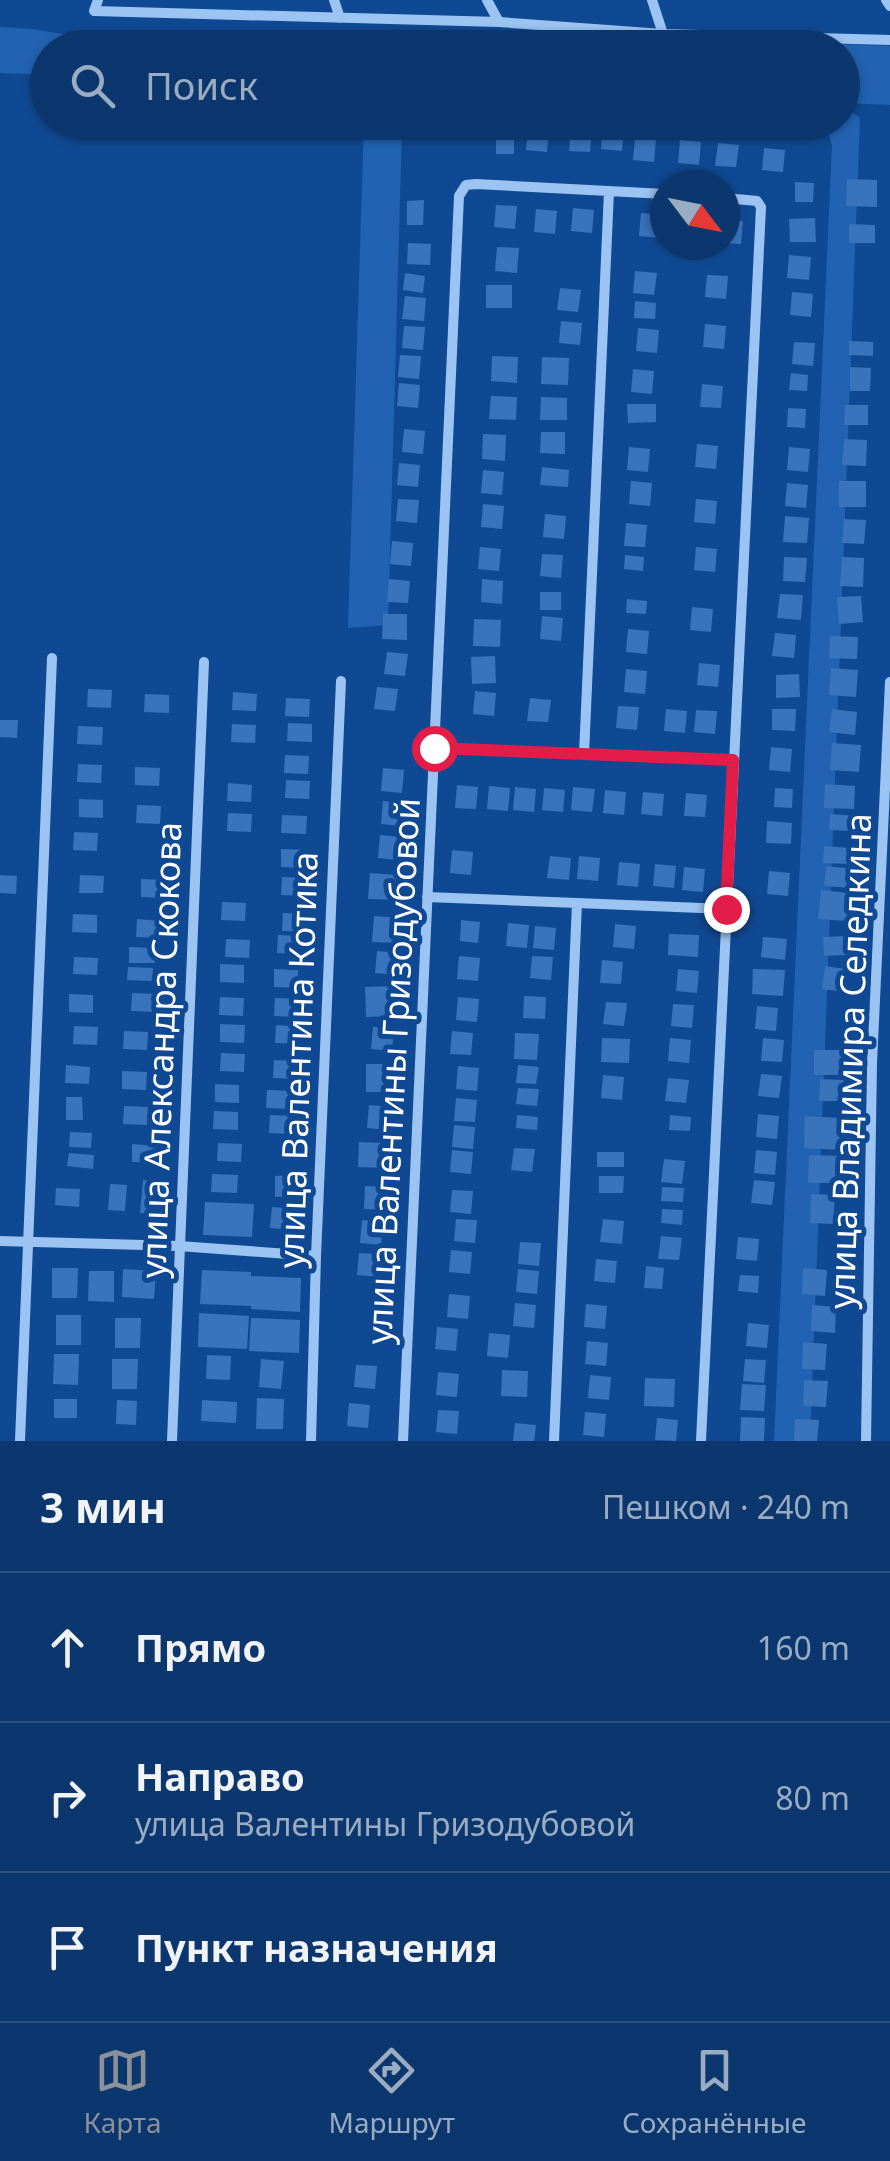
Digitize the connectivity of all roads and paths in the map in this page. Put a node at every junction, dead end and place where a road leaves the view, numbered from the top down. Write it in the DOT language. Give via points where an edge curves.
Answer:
graph roads {
  1 [pos="334,0"];
  2 [pos="487,0"];
  3 [pos="652,0"];
  4 [pos="96,6"];
  5 [pos="340,18"];
  6 [pos="499,22"];
  7 [pos="608,30"];
  8 [pos="661,30"];
  9 [pos="860,39"];
  10 [pos="890,40"];
  11 [pos="609,191"];
  12 [pos="650,193"];
  13 [pos="740,199"];
  14 [pos="52,658"];
  15 [pos="204,662"];
  16 [pos="341,681"];
  17 [pos="890,682"];
  18 [pos="434,748"];
  19 [pos="584,754"];
  20 [pos="733,760"];
  21 [pos="427,898"];
  22 [pos="577,903"];
  23 [pos="726,909"];
  24 [pos="0,1240"];
  25 [pos="28,1242"];
  26 [pos="179,1246"];
  27 [pos="316,1256"];
  28 [pos="20,1441"];
  29 [pos="172,1441"];
  30 [pos="311,1441"];
  31 [pos="402,1441"];
  32 [pos="554,1441"];
  33 [pos="701,1441"];
  34 [pos="866,1441"];
  1 -- 5 [label="street"];
  2 -- 6 [label="street"];
  3 -- 8 [label="street"];
  4 -- 5 [label="street"];
  5 -- 6 [label="street"];
  6 -- 7 [label="street"];
  9 -- 10 [label="street"];
  11 -- 12 [label="street, улица Валентины Гризодубовой"];
  11 -- 18 [label="street, улица Валентины Гризодубовой" via="476,184 459,196"];
  11 -- 19 [label="street"];
  13 -- 20 [label="street" via="761,207"];
  14 -- 25 [label="street"];
  15 -- 26 [label="street, улица Александра Скокова"];
  16 -- 27 [label="street, улица Валентина Котика"];
  17 -- 34 [label="street, улица Владимира Селедкина" via="872,1063"];
  18 -- 19 [label="street"];
  18 -- 21 [label="street, улица Валентины Гризодубовой"];
  19 -- 20 [label="street"];
  20 -- 23 [label="street"];
  21 -- 22 [label="street"];
  21 -- 31 [label="street, улица Валентины Гризодубовой"];
  22 -- 23 [label="street"];
  22 -- 32 [label="street"];
  23 -- 33 [label="street"];
  24 -- 25 [label="street"];
  25 -- 26 [label="street"];
  25 -- 28 [label="street"];
  26 -- 27 [label="street"];
  26 -- 29 [label="street, улица Александра Скокова"];
  27 -- 30 [label="street, улица Валентина Котика"];
}
